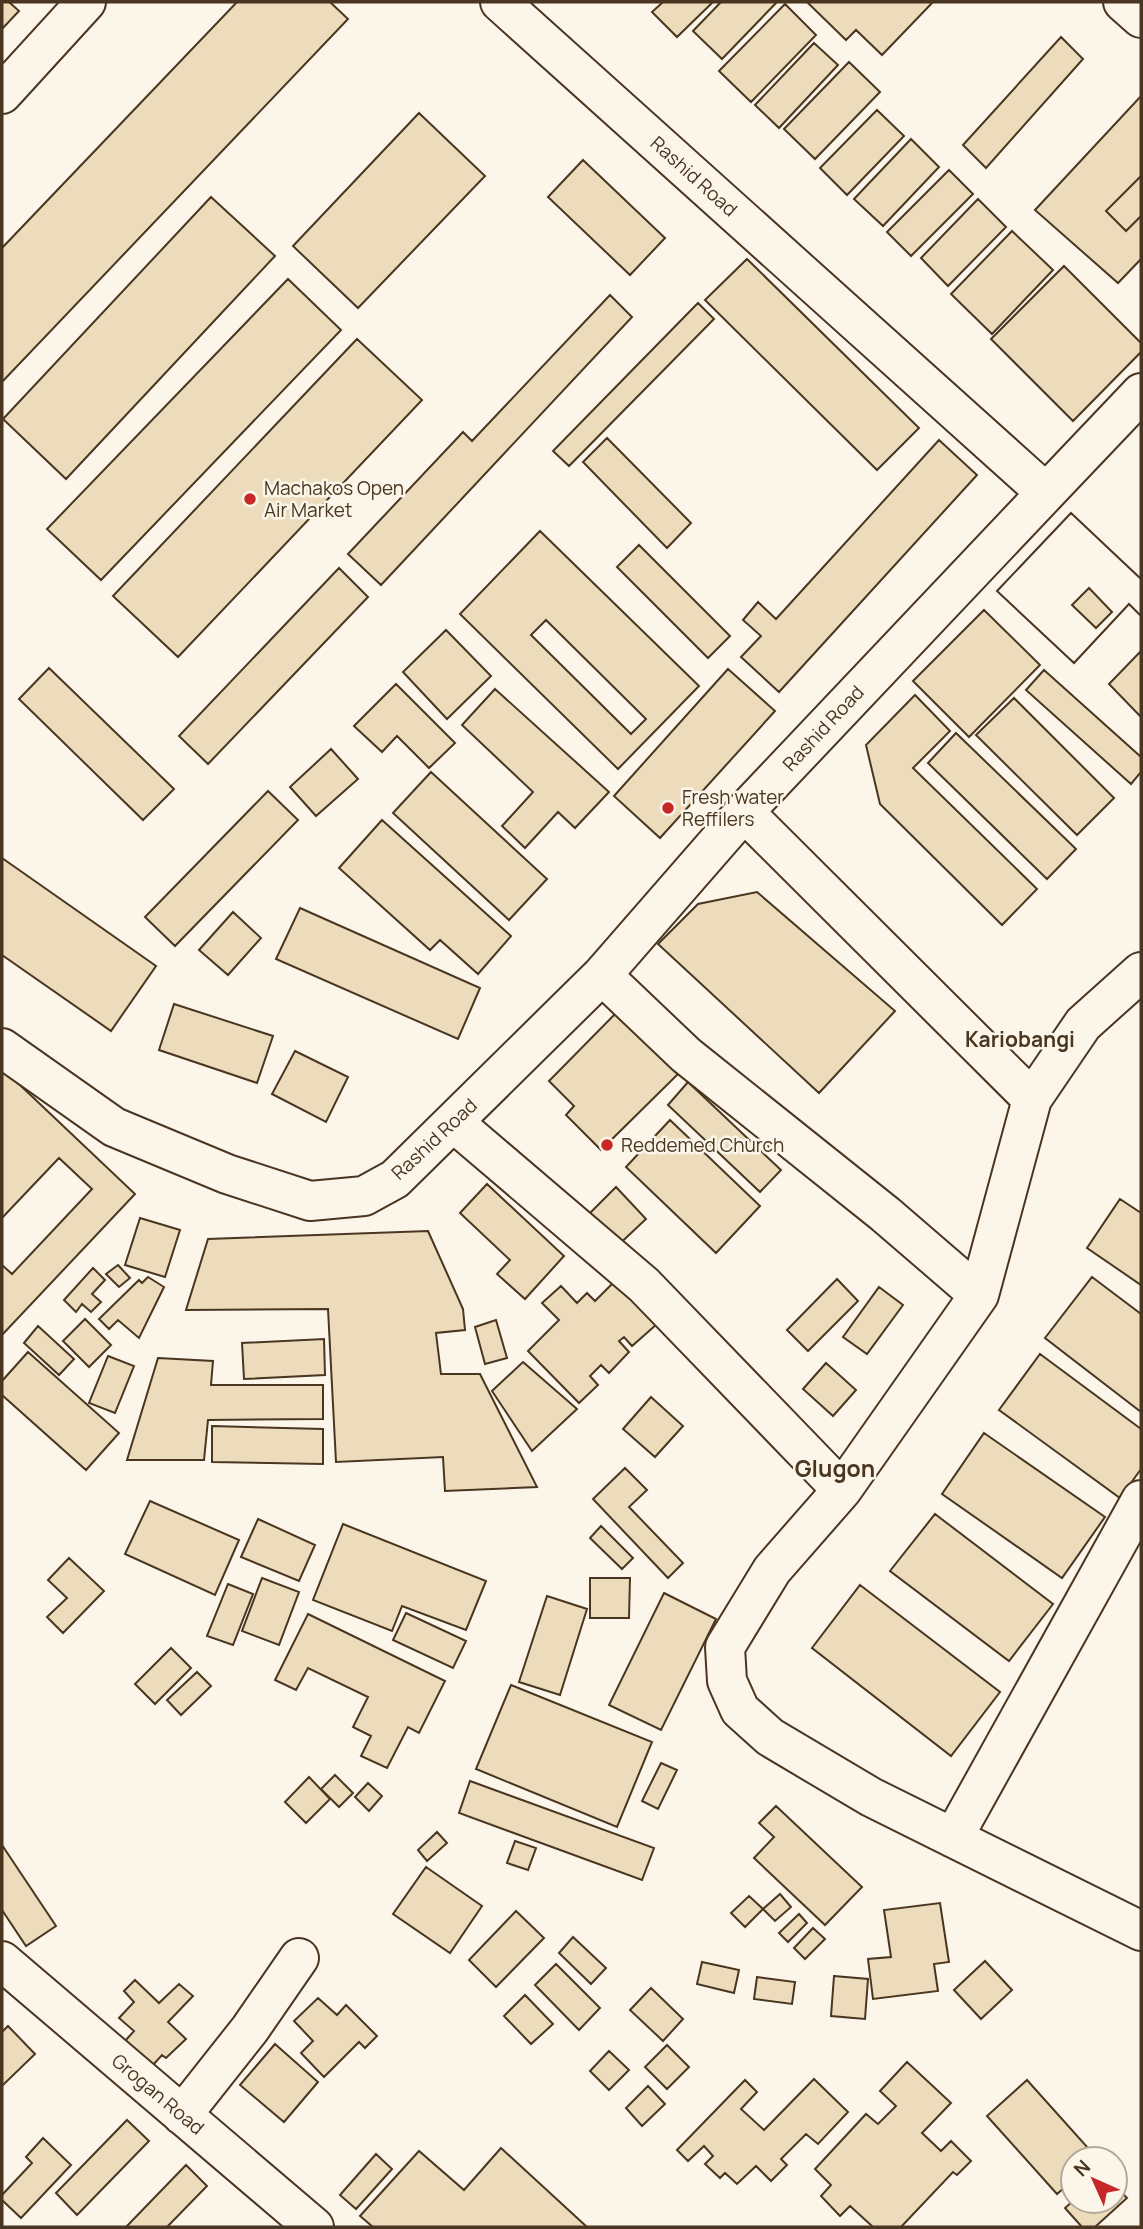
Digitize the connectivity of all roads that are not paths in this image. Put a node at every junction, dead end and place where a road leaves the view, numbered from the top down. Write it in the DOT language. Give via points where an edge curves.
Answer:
graph roads {
  1 [pos="86,2"];
  2 [pos="500,2"];
  3 [pos="1123,2"];
  4 [pos="1141,18"];
  5 [pos="2,94"];
  6 [pos="1141,393"];
  7 [pos="1046,492"];
  8 [pos="744,812"];
  9 [pos="1141,972"];
  10 [pos="602,975"];
  11 [pos="2,1048"];
  12 [pos="1032,1099"];
  13 [pos="453,1122"];
  14 [pos="979,1295"];
  15 [pos="842,1490"];
  16 [pos="1141,1500"];
  17 [pos="953,1838"];
  18 [pos="1141,1931"];
  19 [pos="299,1958"];
  20 [pos="2,1961"];
  21 [pos="183,2115"];
  22 [pos="314,2227"];
  1 -- 5 [label="street"];
  2 -- 7 [label="street, Rashid Road"];
  3 -- 4 [label="street"];
  6 -- 7 [label="street"];
  7 -- 8 [label="street, Rashid Road"];
  8 -- 10 [label="street, Rashid Road"];
  8 -- 12 [label="street"];
  9 -- 12 [label="street" via="1083,1024"];
  10 -- 13 [label="street, Rashid Road"];
  10 -- 14 [label="street" via="686,1055"];
  11 -- 13 [label="street, Rashid Road" via="114,1127 227,1174 310,1200 363,1196 395,1179"];
  12 -- 14 [label="street"];
  13 -- 15 [label="street" via="644,1285"];
  14 -- 15 [label="street"];
  15 -- 17 [label="street" via="772,1570 725,1647 727,1681 740,1710 770,1737 871,1797"];
  16 -- 17 [label="street"];
  17 -- 18 [label="street"];
  19 -- 21 [label="street"];
  20 -- 21 [label="street, Grogan Road"];
  21 -- 22 [label="street, Grogan Road"];
}
